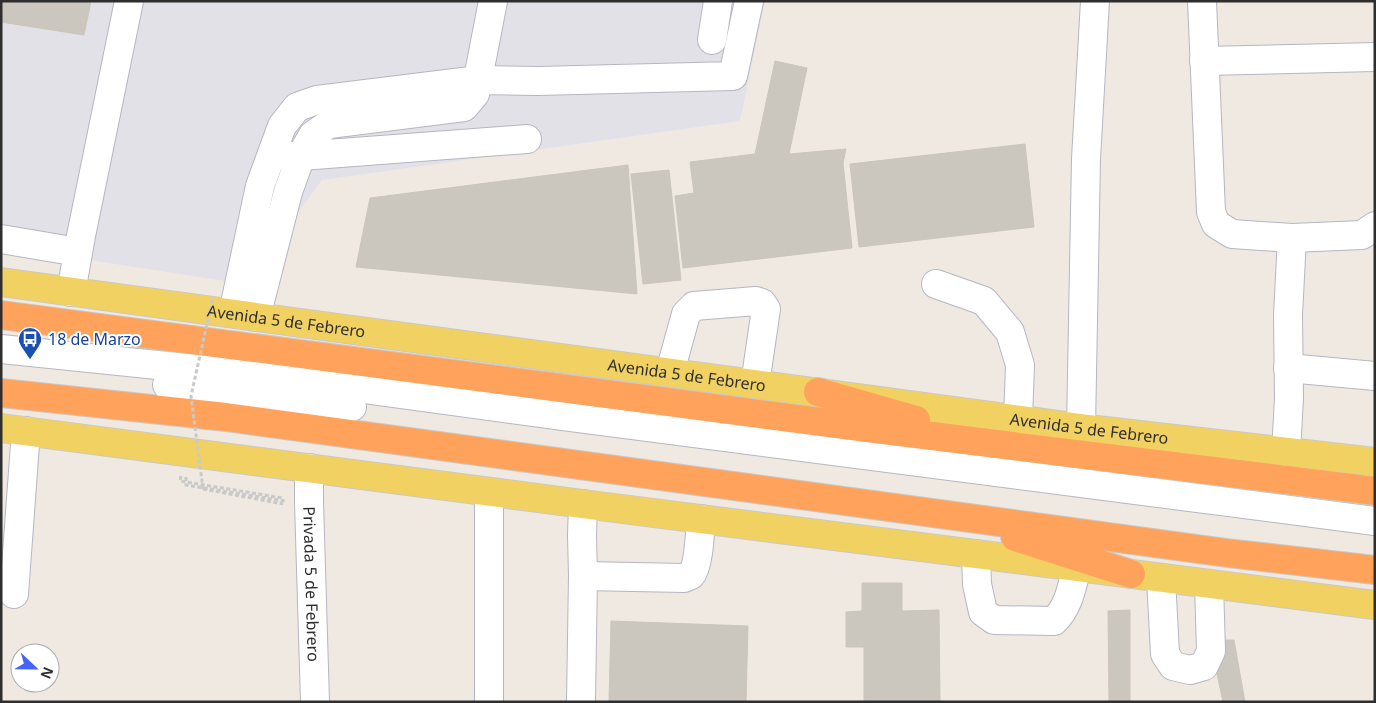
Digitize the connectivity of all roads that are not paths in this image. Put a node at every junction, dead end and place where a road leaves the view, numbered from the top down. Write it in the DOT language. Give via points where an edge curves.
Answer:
graph roads {
  1 [pos="129,1"];
  2 [pos="494,1"];
  3 [pos="718,1"];
  4 [pos="749,1"];
  5 [pos="1095,1"];
  6 [pos="1202,1"];
  7 [pos="712,40"];
  8 [pos="1375,57"];
  9 [pos="1204,61"];
  10 [pos="479,80"];
  11 [pos="527,139"];
  12 [pos="271,155"];
  13 [pos="301,156"];
  14 [pos="1375,226"];
  15 [pos="1292,238"];
  16 [pos="1,239"];
  17 [pos="78,252"];
  18 [pos="1,282"];
  19 [pos="936,284"];
  20 [pos="71,292"];
  21 [pos="234,309"];
  22 [pos="1,315"];
  23 [pos="1,349"];
  24 [pos="1,366"];
  25 [pos="1288,368"];
  26 [pos="670,372"];
  27 [pos="1375,376"];
  28 [pos="755,384"];
  29 [pos="818,392"];
  30 [pos="1,393"];
  31 [pos="1018,419"];
  32 [pos="1081,428"];
  33 [pos="14,430"];
  34 [pos="1004,445"];
  35 [pos="1286,452"];
  36 [pos="1375,462"];
  37 [pos="309,468"];
  38 [pos="490,492"];
  39 [pos="1375,492"];
  40 [pos="583,504"];
  41 [pos="944,514"];
  42 [pos="701,519"];
  43 [pos="1375,521"];
  44 [pos="1375,538"];
  45 [pos="976,554"];
  46 [pos="1077,567"];
  47 [pos="1375,570"];
  48 [pos="1131,574"];
  49 [pos="584,576"];
  50 [pos="1160,578"];
  51 [pos="1209,584"];
  52 [pos="14,594"];
  53 [pos="1375,605"];
  54 [pos="315,702"];
  55 [pos="489,702"];
  56 [pos="581,702"];
  1 -- 17 [label="street"];
  2 -- 10 [label="street"];
  3 -- 7 [label="street"];
  4 -- 10 [label="street" via="733,76"];
  5 -- 32 [label="street" via="1086,159"];
  6 -- 9 [label="street"];
  8 -- 9 [label="street"];
  9 -- 15 [label="street" via="1211,212 1216,224 1232,234"];
  10 -- 12 [label="street" via="317,100 297,107 282,126"];
  10 -- 13 [label="street" via="475,94 464,107 329,124 313,135"];
  11 -- 13 [label="street"];
  12 -- 13 [label="street"];
  12 -- 21 [label="street" via="260,186"];
  13 -- 21 [label="street" via="288,192"];
  14 -- 15 [label="street" via="1362,234"];
  15 -- 25 [label="street"];
  16 -- 17 [label="street"];
  17 -- 20 [label="street"];
  18 -- 20 [label="main road, Avenida 5 de Febrero"];
  19 -- 31 [label="street" via="984,301 1010,332 1020,365"];
  20 -- 21 [label="main road, Avenida 5 de Febrero"];
  21 -- 26 [label="main road, Avenida 5 de Febrero"];
  22 -- 34 [label="highway, Avenida 5 de Febrero"];
  23 -- 43 [label="street" via="274,377"];
  24 -- 44 [label="street" via="346,406"];
  25 -- 27 [label="street"];
  25 -- 35 [label="street"];
  26 -- 28 [label="main road, Avenida 5 de Febrero"];
  26 -- 28 [label="street" via="686,314 694,306 756,301 766,309"];
  28 -- 29 [label="main road, Avenida 5 de Febrero"];
  29 -- 31 [label="main road, Avenida 5 de Febrero"];
  29 -- 34 [label="highway"];
  30 -- 41 [label="highway" via="236,418"];
  31 -- 32 [label="main road, Avenida 5 de Febrero"];
  32 -- 35 [label="main road, Avenida 5 de Febrero"];
  33 -- 37 [label="main road"];
  33 -- 52 [label="street"];
  34 -- 39 [label="highway, Avenida 5 de Febrero"];
  35 -- 36 [label="main road, Avenida 5 de Febrero"];
  37 -- 38 [label="main road"];
  37 -- 54 [label="street, Privada 5 de Febrero" via="300,504"];
  38 -- 40 [label="main road"];
  38 -- 55 [label="street"];
  40 -- 42 [label="main road"];
  40 -- 49 [label="street"];
  41 -- 47 [label="highway"];
  41 -- 48 [label="highway"];
  42 -- 45 [label="main road"];
  42 -- 49 [label="street" via="698,551 690,576"];
  45 -- 46 [label="main road"];
  45 -- 46 [label="street" via="977,584 983,612 994,620 1054,621 1062,613"];
  46 -- 48 [label="main road"];
  48 -- 50 [label="main road"];
  49 -- 56 [label="street"];
  50 -- 51 [label="main road"];
  50 -- 51 [label="street" via="1164,654 1173,666 1190,670 1204,666 1211,651"];
  51 -- 53 [label="main road"];
}
